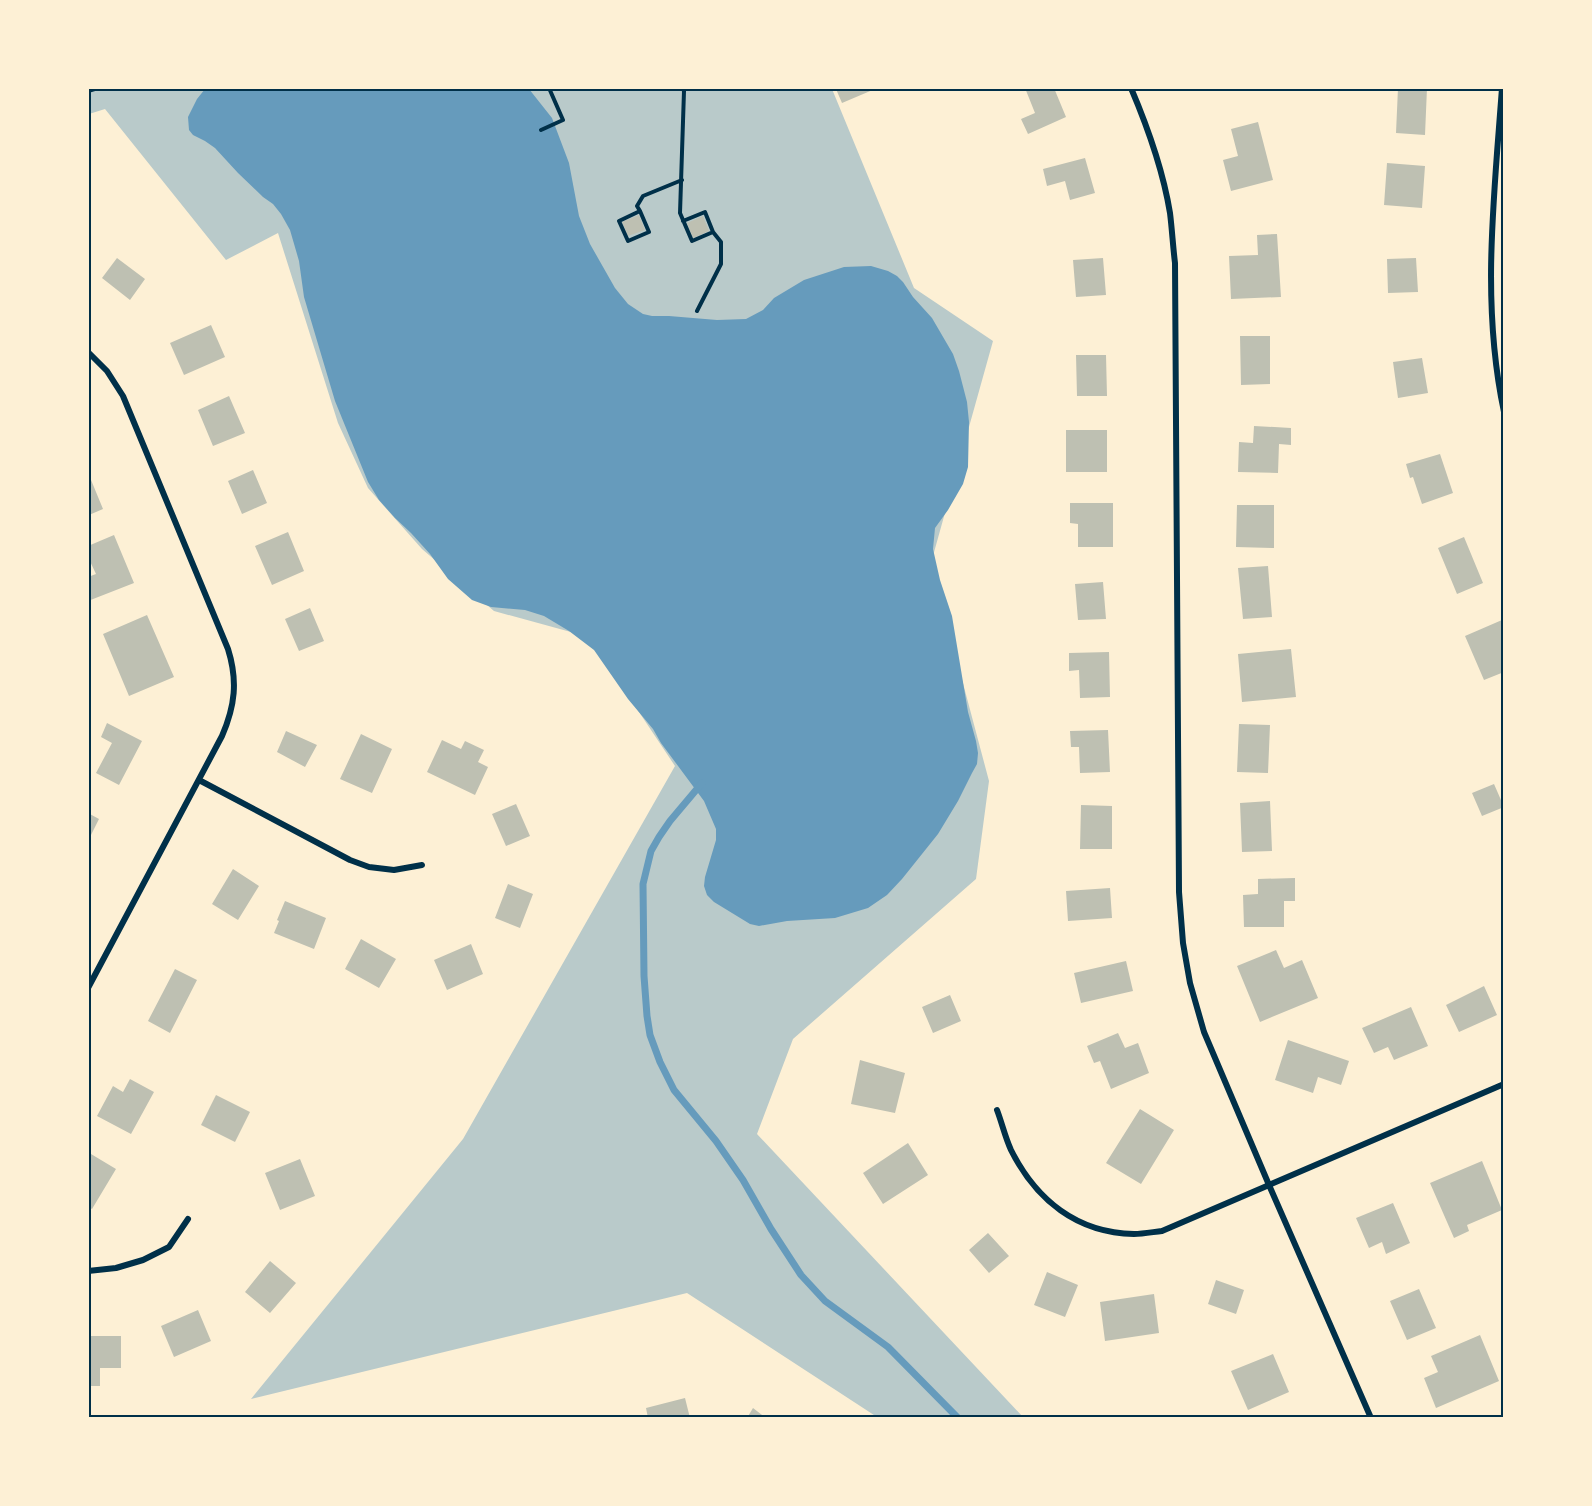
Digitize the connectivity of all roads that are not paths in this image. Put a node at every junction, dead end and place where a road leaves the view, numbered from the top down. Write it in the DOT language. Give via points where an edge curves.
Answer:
graph roads {
  1 [pos="1131,88"];
  2 [pos="1502,88"];
  3 [pos="88,352"];
  4 [pos="1503,412"];
  5 [pos="199,780"];
  6 [pos="422,865"];
  7 [pos="88,988"];
  8 [pos="1503,1084"];
  9 [pos="997,1110"];
  10 [pos="1269,1185"];
  11 [pos="188,1219"];
  12 [pos="88,1271"];
  13 [pos="1371,1418"];
  1 -- 10 [label="street" via="1158,161 1175,263 1178,880 1183,943 1204,1032"];
  2 -- 4 [label="street" via="1490,288"];
  3 -- 5 [label="street" via="107,371 123,396 231,659 232,708"];
  5 -- 6 [label="street" via="350,860 394,870"];
  5 -- 7 [label="street"];
  8 -- 10 [label="street"];
  9 -- 10 [label="street" via="1011,1149 1047,1200 1083,1224 1109,1232 1162,1231"];
  10 -- 13 [label="street"];
  11 -- 12 [label="street" via="161,1251 116,1268"];
}
